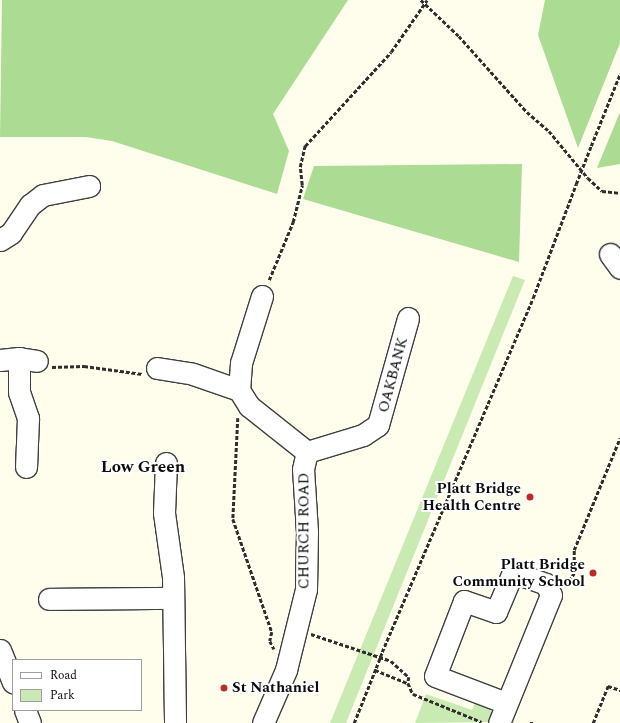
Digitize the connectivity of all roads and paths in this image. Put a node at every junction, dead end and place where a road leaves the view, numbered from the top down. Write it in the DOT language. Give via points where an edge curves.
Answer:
graph roads {
  1 [pos="421,0"];
  2 [pos="428,0"];
  3 [pos="425,4"];
  4 [pos="620,74"];
  5 [pos="89,186"];
  6 [pos="620,193"];
  7 [pos="0,240"];
  8 [pos="262,296"];
  9 [pos="408,318"];
  10 [pos="19,360"];
  11 [pos="157,368"];
  12 [pos="239,390"];
  13 [pos="620,438"];
  14 [pos="307,452"];
  15 [pos="167,459"];
  16 [pos="26,467"];
  17 [pos="551,594"];
  18 [pos="173,598"];
  19 [pos="49,599"];
  20 [pos="298,629"];
  21 [pos="0,650"];
  22 [pos="376,669"];
  23 [pos="286,670"];
  24 [pos="12,680"];
  25 [pos="408,683"];
  26 [pos="620,690"];
  27 [pos="506,703"];
  28 [pos="25,711"];
  29 [pos="30,723"];
  30 [pos="174,723"];
  31 [pos="262,723"];
  32 [pos="354,723"];
  33 [pos="482,723"];
  34 [pos="498,723"];
  35 [pos="530,723"];
  36 [pos="533,723"];
  37 [pos="594,723"];
  1 -- 3 [label="path"];
  2 -- 3 [label="path"];
  3 -- 6 [label="path" via="459,36 527,112 549,131 588,178 602,191"];
  3 -- 8 [label="path" via="391,52 305,146 300,166 302,185 294,222"];
  4 -- 22 [label="path, bridge" via="533,298"];
  5 -- 7 [label="street" via="43,195 30,204 11,233"];
  8 -- 12 [label="street" via="241,362"];
  9 -- 14 [label="street, OAKBANK" via="378,425 363,435"];
  10 -- 11 [label="path" via="41,367 84,366 151,375"];
  10 -- 16 [label="street" via="19,392 28,418"];
  11 -- 12 [label="street" via="192,374"];
  12 -- 14 [label="street" via="249,406"];
  12 -- 23 [label="path" via="233,519 272,632 270,641"];
  13 -- 17 [label="path" via="574,550 574,573 571,580"];
  14 -- 20 [label="street, CHURCH ROAD" via="303,469 307,532 306,589"];
  15 -- 18 [label="street" via="164,513 172,558"];
  17 -- 27 [label="street"];
  17 -- 27 [label="street" via="546,584 513,572 496,612 464,601 435,676"];
  18 -- 19 [label="street"];
  18 -- 30 [label="street"];
  20 -- 23 [label="street, CHURCH ROAD"];
  20 -- 25 [label="path" via="391,662 409,677"];
  21 -- 24 [label="street"];
  22 -- 25 [label="path"];
  22 -- 32 [label="path"];
  23 -- 31 [label="street, CHURCH ROAD"];
  25 -- 33 [label="path" via="413,694"];
  26 -- 37 [label="path" via="608,686"];
  27 -- 34 [label="street"];
  28 -- 29 [label="street"];
  35 -- 36 [label="path"];
}
